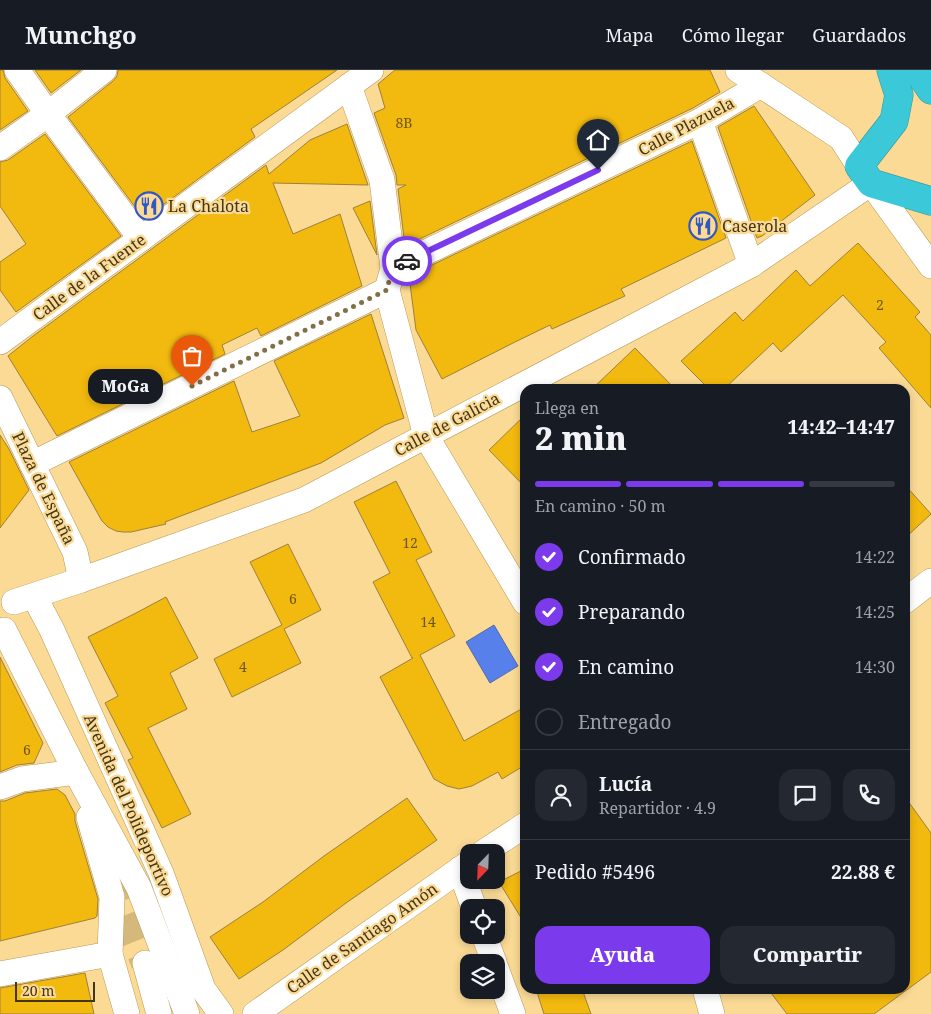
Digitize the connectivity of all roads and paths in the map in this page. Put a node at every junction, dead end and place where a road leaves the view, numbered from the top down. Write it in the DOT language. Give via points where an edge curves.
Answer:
graph roads {
  1 [pos="17,70"];
  2 [pos="104,70"];
  3 [pos="371,70"];
  4 [pos="738,70"];
  5 [pos="891,70"];
  6 [pos="917,70"];
  7 [pos="761,84"];
  8 [pos="349,86"];
  9 [pos="931,90"];
  10 [pos="48,114"];
  11 [pos="700,121"];
  12 [pos="0,148"];
  13 [pos="865,174"];
  14 [pos="931,201"];
  15 [pos="141,239"];
  16 [pos="751,265"];
  17 [pos="931,266"];
  18 [pos="390,279"];
  19 [pos="0,342"];
  20 [pos="525,384"];
  21 [pos="520,387"];
  22 [pos="0,398"];
  23 [pos="426,436"];
  24 [pos="32,464"];
  25 [pos="82,580"];
  26 [pos="931,581"];
  27 [pos="520,594"];
  28 [pos="16,596"];
  29 [pos="910,596"];
  30 [pos="2,630"];
  31 [pos="76,772"];
  32 [pos="0,787"];
  33 [pos="520,827"];
  34 [pos="496,844"];
  35 [pos="460,870"];
  36 [pos="110,954"];
  37 [pos="145,963"];
  38 [pos="0,974"];
  39 [pos="505,992"];
  40 [pos="706,994"];
  41 [pos="127,1014"];
  42 [pos="159,1014"];
  43 [pos="186,1014"];
  44 [pos="221,1014"];
  45 [pos="255,1014"];
  46 [pos="513,1014"];
  47 [pos="712,1014"];
  1 -- 10 [label="street"];
  2 -- 10 [label="street"];
  3 -- 8 [label="street, Calle de la Fuente"];
  4 -- 7 [label="street"];
  5 -- 13 [label="highway" via="899,95 894,121"];
  6 -- 9 [label="highway"];
  7 -- 11 [label="street, Calle Plazuela"];
  7 -- 13 [label="street" via="841,138"];
  8 -- 15 [label="street, Calle de la Fuente"];
  8 -- 18 [label="street" via="382,180"];
  10 -- 12 [label="street"];
  10 -- 15 [label="street"];
  11 -- 16 [label="street"];
  11 -- 18 [label="street, Calle Plazuela"];
  13 -- 14 [label="highway"];
  13 -- 16 [label="street, Calle de Galicia"];
  13 -- 17 [label="street"];
  15 -- 19 [label="street, Calle de la Fuente"];
  16 -- 20 [label="street, Calle de Galicia"];
  18 -- 23 [label="street"];
  18 -- 24 [label="street, Calle Plazuela"];
  21 -- 23 [label="street, Calle de Galicia"];
  22 -- 24 [label="street, Plaza de España"];
  23 -- 25 [label="street, Calle de Galicia" via="304,500"];
  23 -- 27 [label="street"];
  24 -- 25 [label="street, Plaza de España" via="74,552"];
  25 -- 28 [label="street, Calle de Galicia"];
  26 -- 29 [label="street"];
  28 -- 30 [label="street" via="15,618"];
  28 -- 44 [label="street, Avenida del Polideportivo" via="52,630 161,873 203,989"];
  30 -- 31 [label="street, Avenida del Polideportivo"];
  31 -- 32 [label="street" via="22,779"];
  31 -- 36 [label="street, Avenida del Polideportivo" via="112,897"];
  31 -- 43 [label="street, Avenida del Polideportivo" via="140,888"];
  33 -- 34 [label="street"];
  35 -- 45 [label="street, Calle de Santiago Amón"];
  36 -- 38 [label="street"];
  36 -- 41 [label="street, Avenida del Polideportivo"];
  37 -- 42 [label="street"];
  39 -- 46 [label="street"];
  40 -- 47 [label="street"];
}
